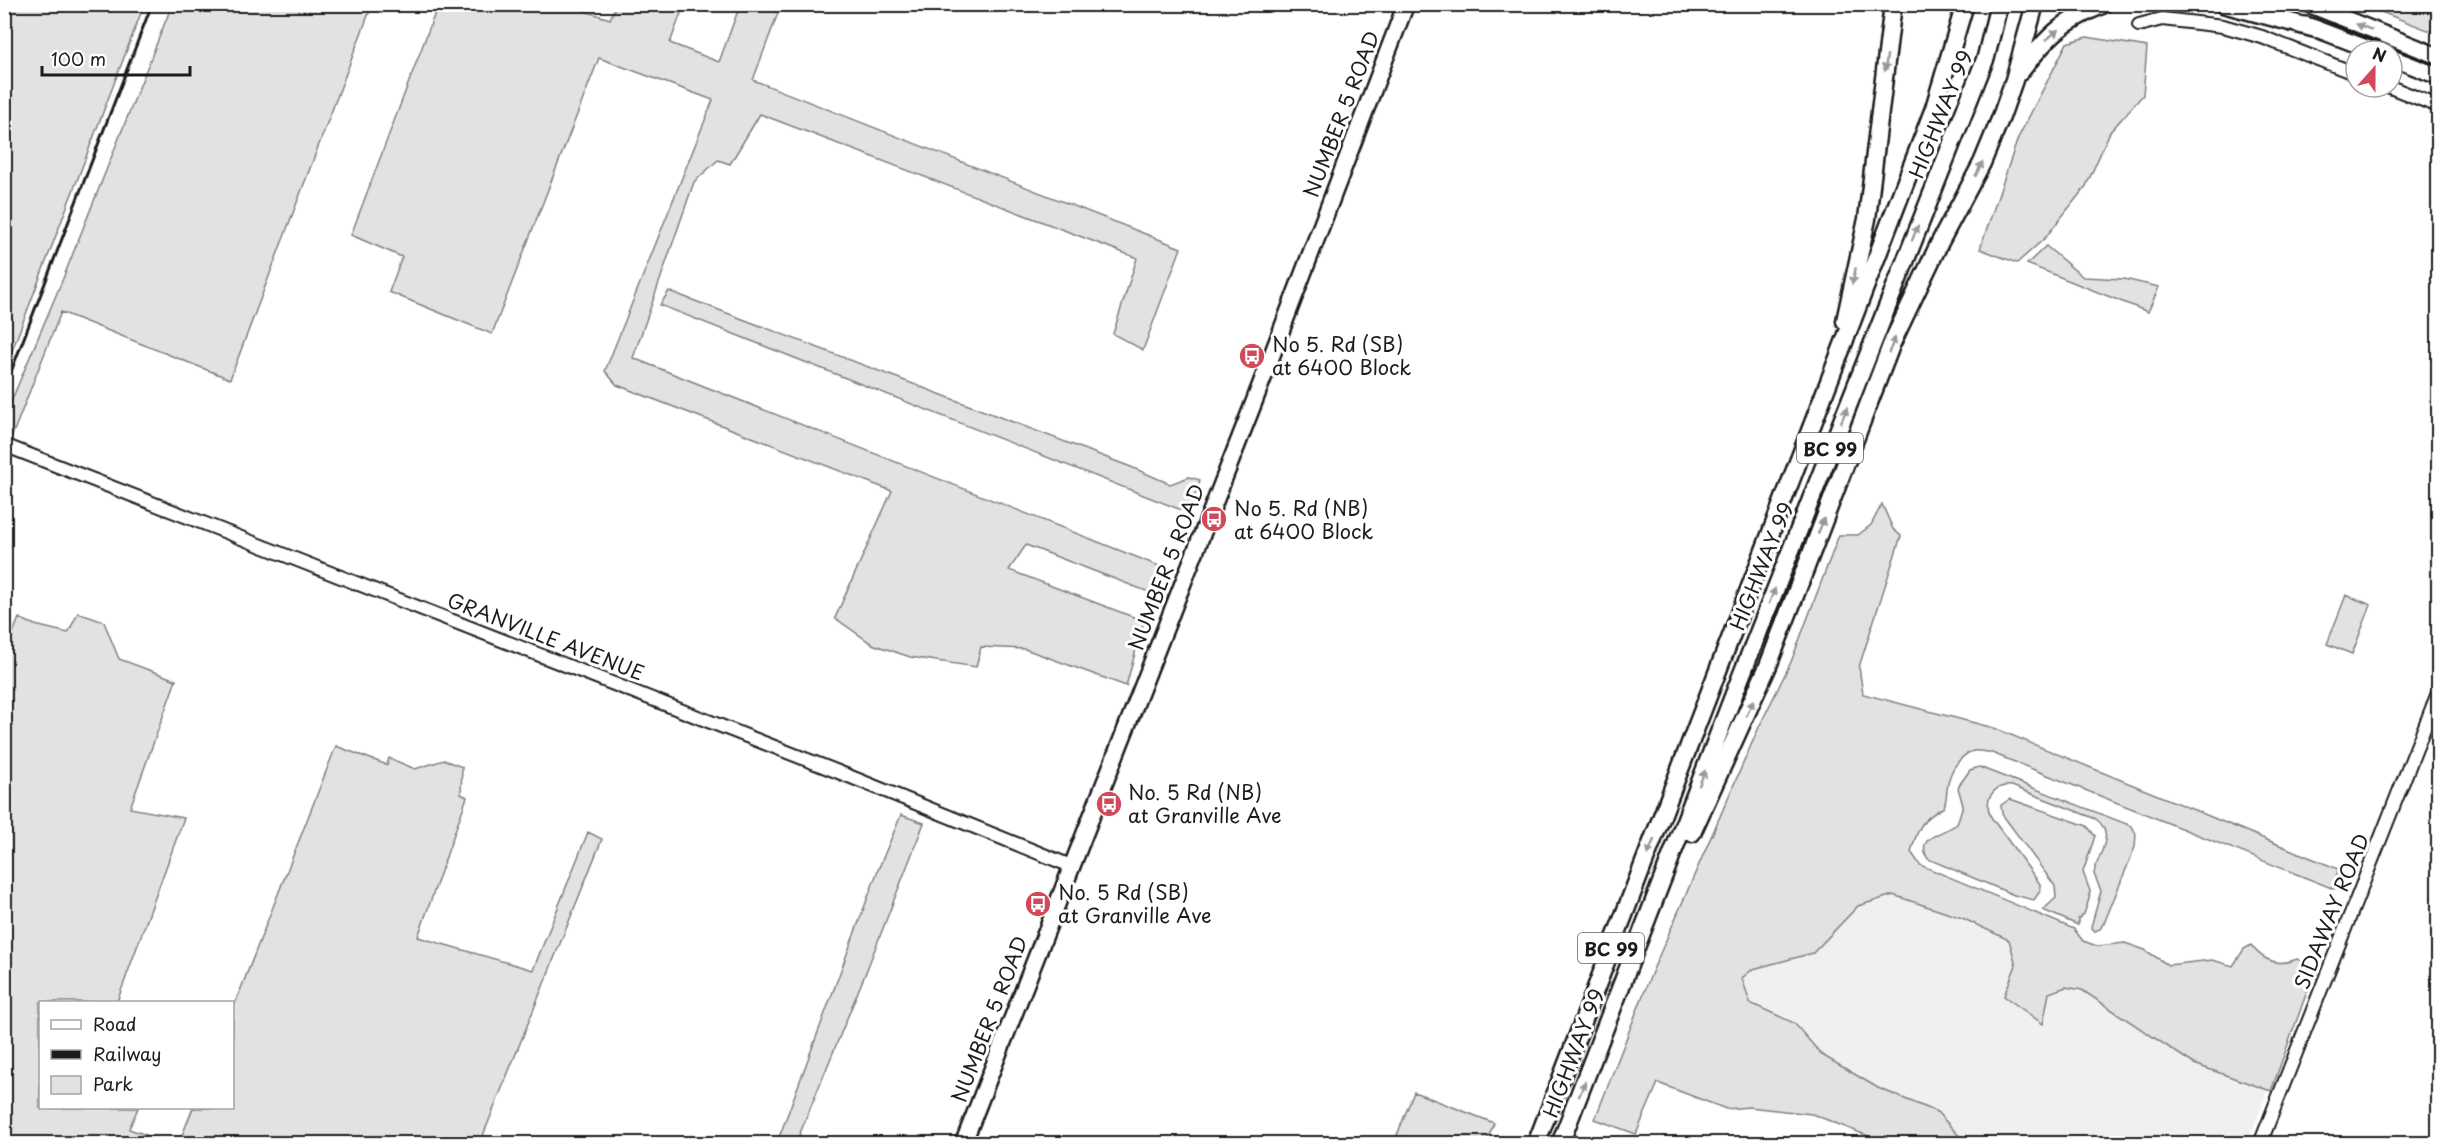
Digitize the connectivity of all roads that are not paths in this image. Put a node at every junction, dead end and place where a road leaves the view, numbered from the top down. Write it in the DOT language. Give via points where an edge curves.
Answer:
graph roads {
  1 [pos="1406,4"];
  2 [pos="1893,4"];
  3 [pos="1965,4"];
  4 [pos="1999,4"];
  5 [pos="2035,4"];
  6 [pos="2104,4"];
  7 [pos="2223,4"];
  8 [pos="2253,4"];
  9 [pos="2308,4"];
  10 [pos="2139,25"];
  11 [pos="2316,29"];
  12 [pos="2344,40"];
  13 [pos="2439,56"];
  14 [pos="2404,63"];
  15 [pos="2344,69"];
  16 [pos="2439,76"];
  17 [pos="2014,80"];
  18 [pos="2404,92"];
  19 [pos="2439,106"];
  20 [pos="1841,352"];
  21 [pos="4,445"];
  22 [pos="2439,693"];
  23 [pos="1071,866"];
  24 [pos="1659,892"];
  25 [pos="963,1143"];
  26 [pos="1536,1143"];
  27 [pos="1560,1143"];
  28 [pos="2260,1143"];
  1 -- 23 [label="main road, NUMBER 5 ROAD"];
  2 -- 20 [label="highway, one-way" via="1867,219"];
  3 -- 20 [label="highway, HIGHWAY 99 / BC 99" via="1934,108"];
  24 -- 4 [label="highway, HIGHWAY 99 / BC 99, one-way" via="1986,57"];
  5 -- 17 [label="highway"];
  17 -- 6 [label="highway, one-way" via="2047,38 2078,15"];
  7 -- 11 [label="highway"];
  8 -- 11 [label="main road"];
  13 -- 9 [label="main road, one-way"];
  10 -- 15 [label="street" via="2162,19 2223,26"];
  11 -- 12 [label="main road"];
  14 -- 16 [label="main road"];
  24 -- 17 [label="highway, one-way" via="1688,841 1768,666 1892,343 1982,163"];
  18 -- 19 [label="street"];
  20 -- 26 [label="highway, HIGHWAY 99 / BC 99, one-way"];
  21 -- 23 [label="street, GRANVILLE AVENUE"];
  22 -- 28 [label="street, SIDAWAY ROAD"];
  23 -- 25 [label="main road, NUMBER 5 ROAD"];
  27 -- 24 [label="highway, HIGHWAY 99 / BC 99, one-way"];
}
